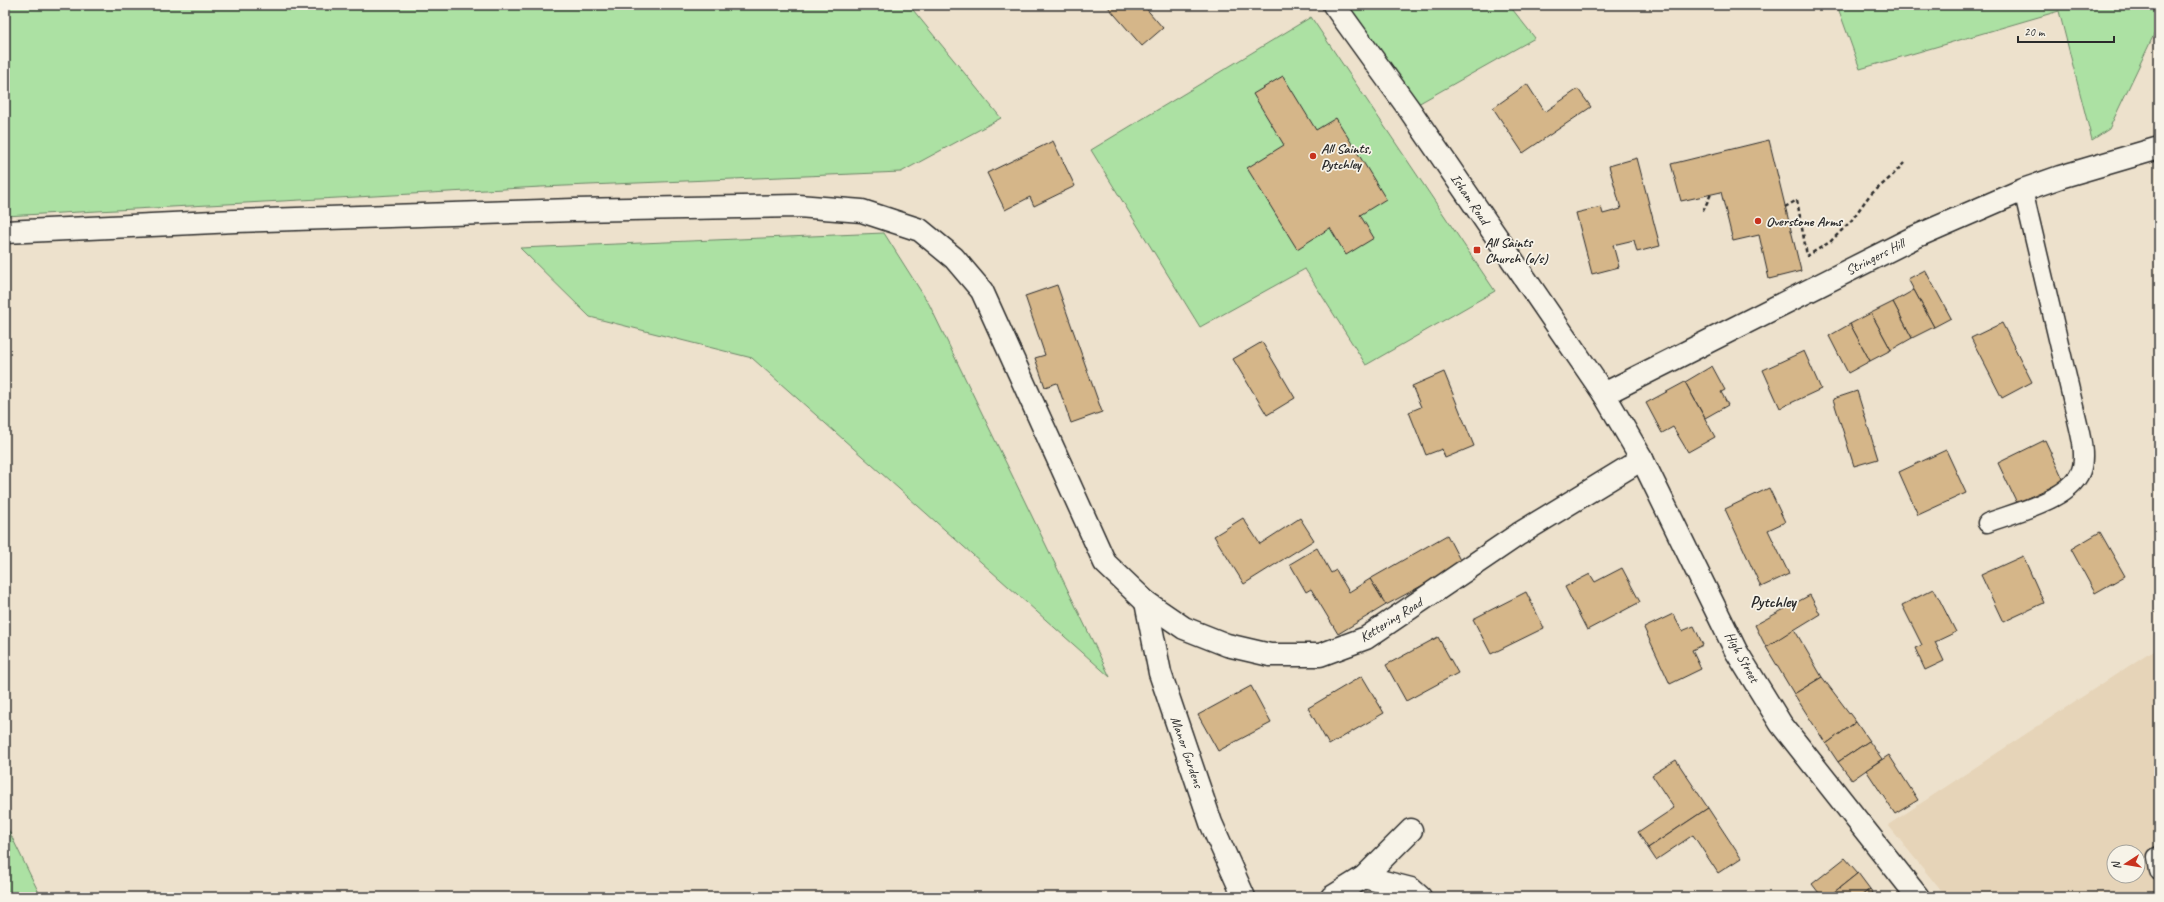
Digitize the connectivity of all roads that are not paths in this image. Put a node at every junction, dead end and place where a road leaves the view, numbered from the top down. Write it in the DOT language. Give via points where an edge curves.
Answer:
graph roads {
  1 [pos="1334,5"];
  2 [pos="2159,148"];
  3 [pos="2023,190"];
  4 [pos="5,232"];
  5 [pos="1604,394"];
  6 [pos="1642,459"];
  7 [pos="1987,523"];
  8 [pos="1146,602"];
  9 [pos="1411,830"];
  10 [pos="2159,856"];
  11 [pos="2159,871"];
  12 [pos="1364,877"];
  13 [pos="1244,897"];
  14 [pos="1332,897"];
  15 [pos="1420,897"];
  16 [pos="1918,897"];
  1 -- 5 [label="street, Isham Road" via="1409,109"];
  2 -- 3 [label="street, Stringers Hill" via="2060,176"];
  3 -- 5 [label="street, Stringers Hill" via="1914,237"];
  3 -- 7 [label="lane" via="2078,424 2082,466 2075,482 2055,497"];
  4 -- 8 [label="street, Kettering Road" via="235,221 574,210 798,206 862,211 920,230 954,258 982,291 1105,563"];
  5 -- 6 [label="street, High Street"];
  6 -- 8 [label="street, Kettering Road" via="1519,534 1366,638 1320,655 1270,655 1227,645 1184,628"];
  6 -- 16 [label="street, High Street" via="1736,651 1781,724"];
  8 -- 13 [label="street, Manor Gardens" via="1160,673 1211,823"];
  9 -- 12 [label="street"];
  10 -- 11 [label="lane"];
  12 -- 14 [label="street"];
  12 -- 15 [label="street" via="1411,889"];
}
